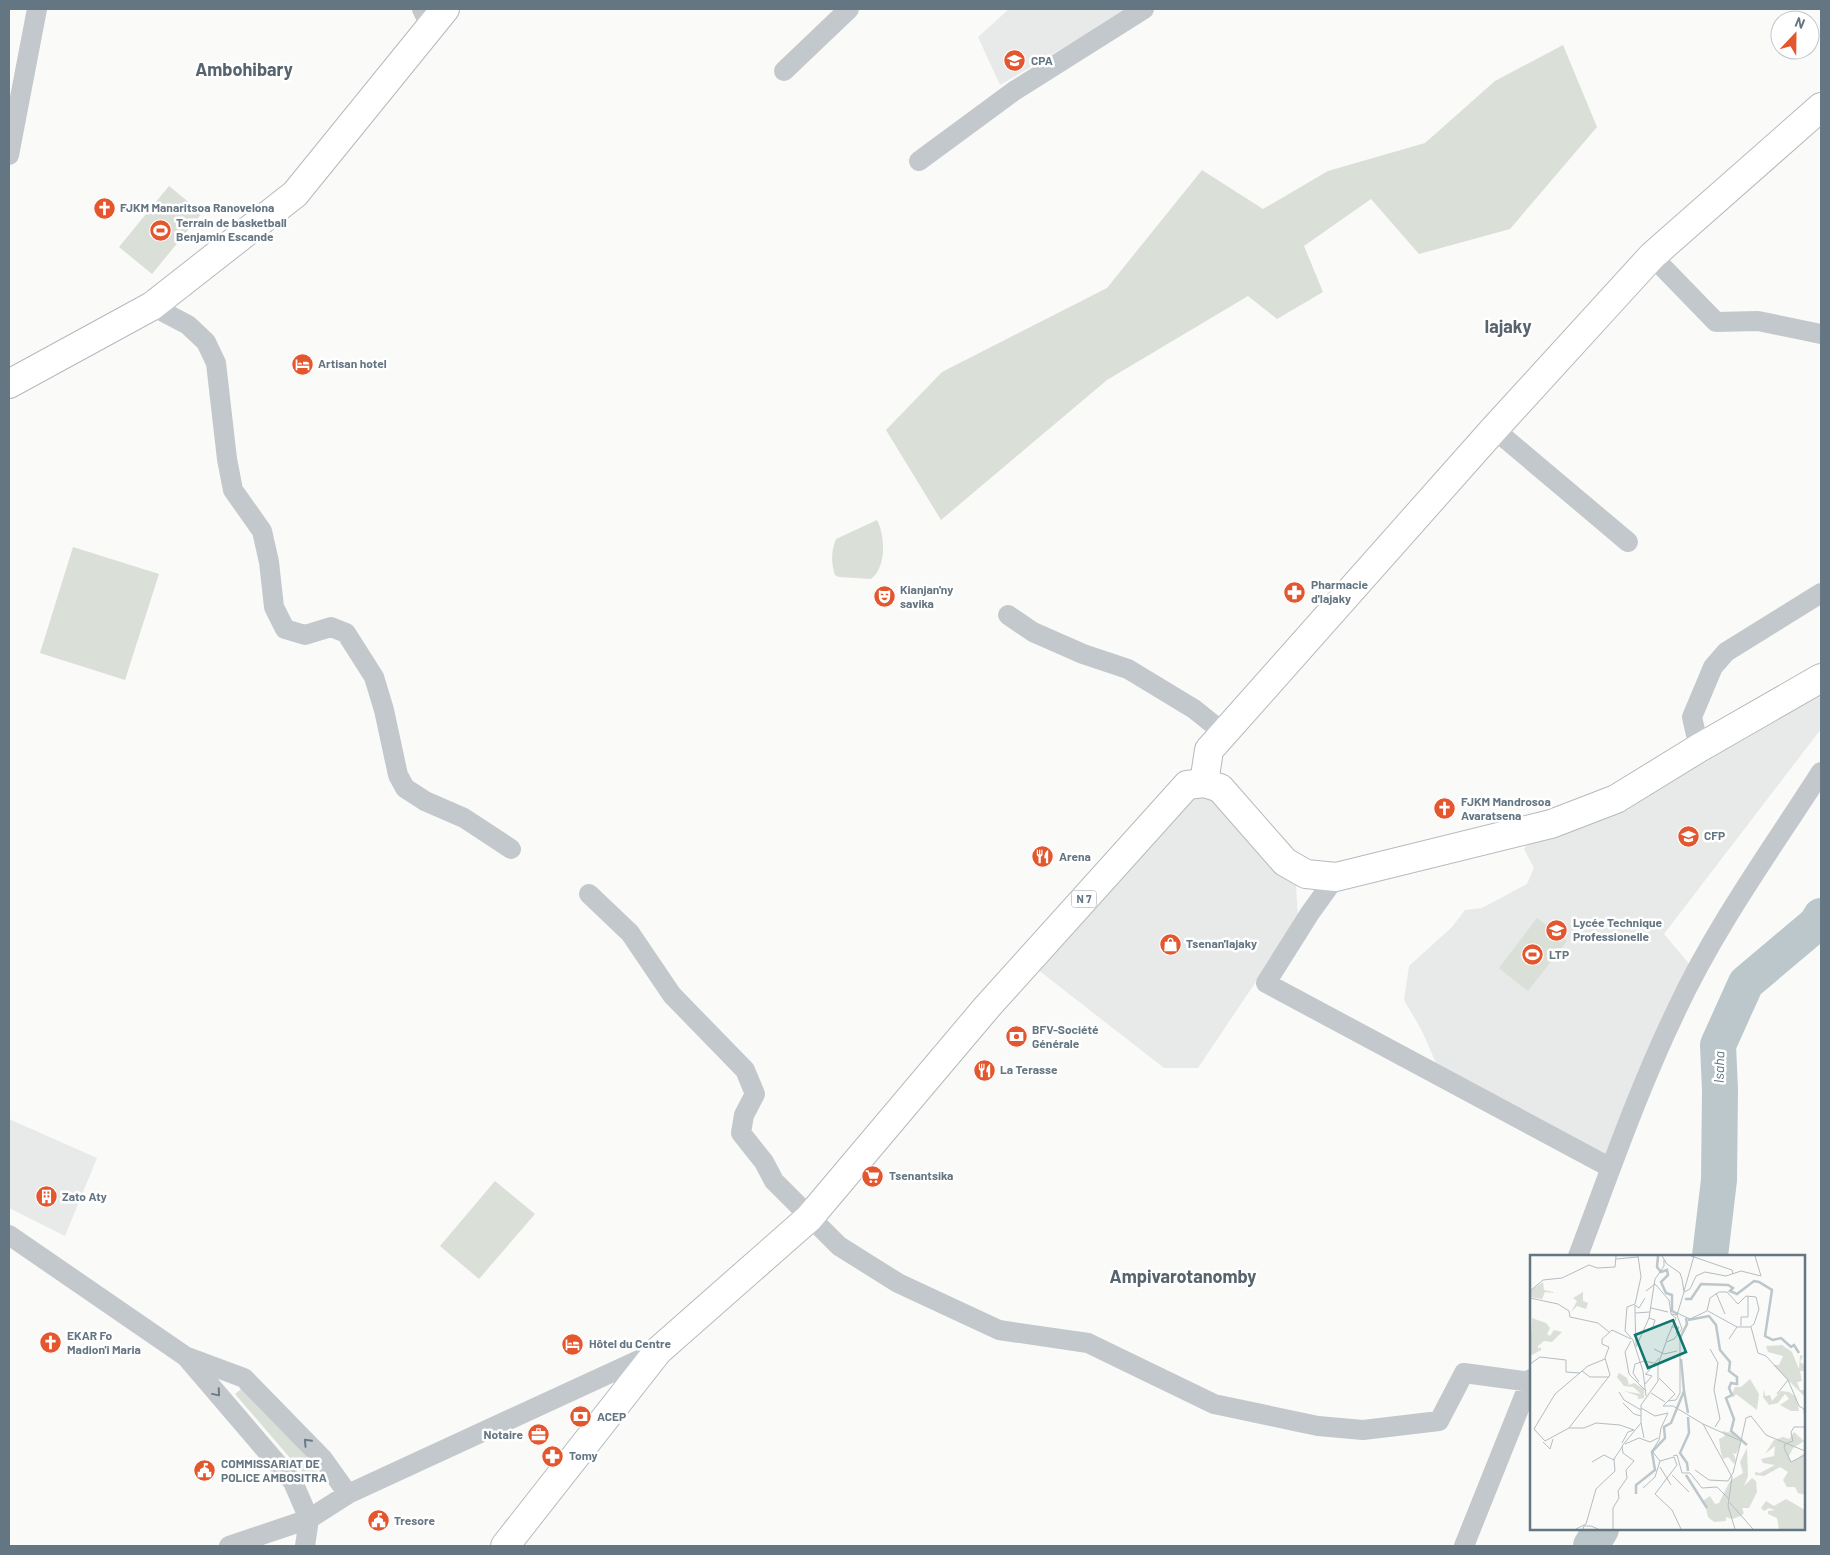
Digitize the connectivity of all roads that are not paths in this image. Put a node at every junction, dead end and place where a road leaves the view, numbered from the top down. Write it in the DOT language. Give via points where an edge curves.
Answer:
graph roads {
  1 [pos="37,9"];
  2 [pos="849,9"];
  3 [pos="1144,9"];
  4 [pos="433,15"];
  5 [pos="784,71"];
  6 [pos="1821,107"];
  7 [pos="9,155"];
  8 [pos="919,161"];
  9 [pos="1652,256"];
  10 [pos="152,306"];
  11 [pos="1821,334"];
  12 [pos="9,384"];
  13 [pos="1494,429"];
  14 [pos="1628,542"];
  15 [pos="1821,593"];
  16 [pos="1008,616"];
  17 [pos="1821,678"];
  18 [pos="1224,733"];
  19 [pos="1699,748"];
  20 [pos="1821,772"];
  21 [pos="1204,783"];
  22 [pos="510,849"];
  23 [pos="1336,877"];
  24 [pos="589,894"];
  25 [pos="1611,1168"];
  26 [pos="809,1218"];
  27 [pos="9,1236"];
  28 [pos="1578,1255"];
  29 [pos="658,1351"];
  30 [pos="185,1356"];
  31 [pos="1530,1380"];
  32 [pos="1530,1382"];
  33 [pos="348,1494"];
  34 [pos="309,1519"];
  35 [pos="229,1546"];
  36 [pos="305,1546"];
  37 [pos="505,1546"];
  38 [pos="1464,1546"];
  1 -- 7 [label="street"];
  2 -- 5 [label="street"];
  3 -- 8 [label="street" via="1014,92"];
  4 -- 10 [label="main road" via="295,194"];
  6 -- 9 [label="main road"];
  9 -- 11 [label="street" via="1716,322 1758,321"];
  9 -- 13 [label="main road"];
  10 -- 12 [label="main road"];
  10 -- 22 [label="street" via="188,325 206,342 216,363 233,490 262,531 274,607 284,629 305,635 331,626 346,633 374,677 398,775 405,788 425,801 464,818"];
  13 -- 14 [label="street"];
  13 -- 18 [label="main road"];
  15 -- 19 [label="street" via="1726,652 1713,667 1692,717"];
  16 -- 18 [label="street" via="1033,632 1128,669 1194,709"];
  17 -- 19 [label="main road"];
  18 -- 21 [label="main road" via="1209,750"];
  19 -- 23 [label="main road" via="1616,799 1551,824"];
  20 -- 25 [label="street" via="1721,928 1676,1010"];
  21 -- 23 [label="main road" via="1220,788 1285,862 1306,874"];
  21 -- 26 [label="main road, N 7" via="1187,785 1180,792 987,1007"];
  23 -- 25 [label="street" via="1266,983"];
  24 -- 26 [label="street" via="630,932 672,995 745,1070 754,1094 744,1115 741,1133 764,1162 774,1181"];
  25 -- 28 [label="street"];
  26 -- 29 [label="main road, N 7"];
  26 -- 31 [label="street" via="839,1246 941,1305 999,1330 1088,1343 1214,1404 1318,1426 1363,1430 1439,1421 1464,1373"];
  27 -- 30 [label="street"];
  29 -- 33 [label="street"];
  29 -- 37 [label="main road, N 7"];
  33 -- 30 [label="street, one-way" via="323,1459 244,1378"];
  30 -- 34 [label="street, one-way" via="293,1482"];
  32 -- 38 [label="street"];
  33 -- 34 [label="street"];
  34 -- 35 [label="street"];
  34 -- 36 [label="street"];
}
